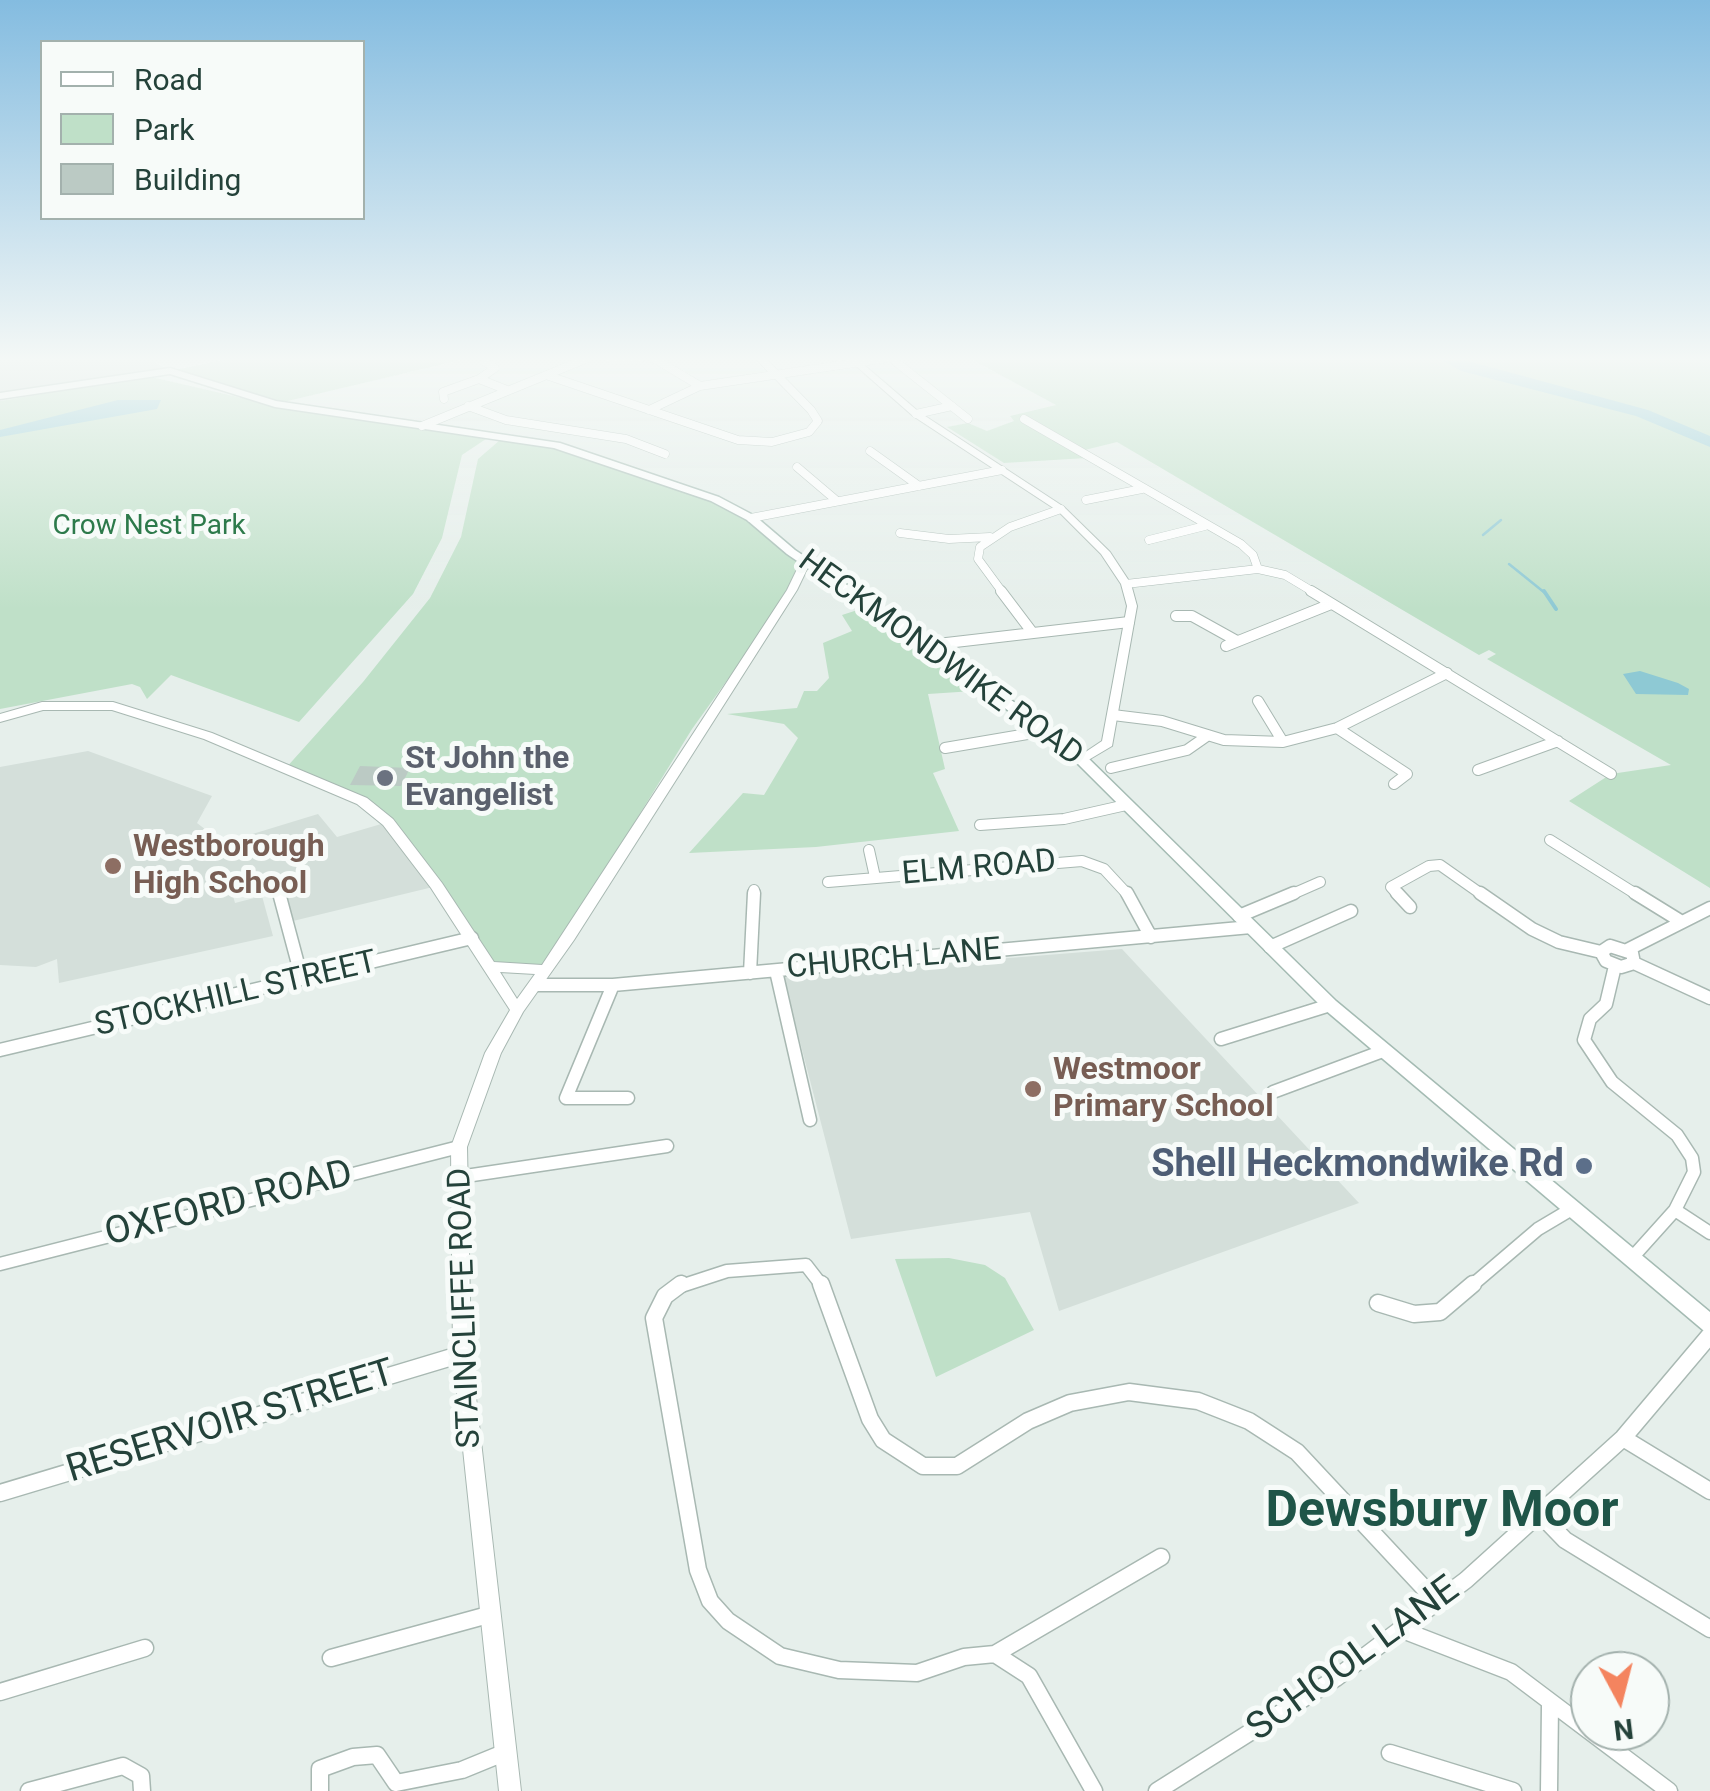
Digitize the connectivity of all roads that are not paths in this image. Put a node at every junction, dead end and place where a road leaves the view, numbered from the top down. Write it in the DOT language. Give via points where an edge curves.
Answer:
graph roads {
  1 [pos="526,442"];
  2 [pos="630,442"];
  3 [pos="956,442"];
  4 [pos="1061,442"];
  5 [pos="870,451"];
  6 [pos="665,454"];
  7 [pos="797,467"];
  8 [pos="1002,470"];
  9 [pos="919,486"];
  10 [pos="1142,489"];
  11 [pos="1086,500"];
  12 [pos="837,501"];
  13 [pos="1061,510"];
  14 [pos="751,518"];
  15 [pos="1205,526"];
  16 [pos="900,533"];
  17 [pos="992,537"];
  18 [pos="949,539"];
  19 [pos="1149,540"];
  20 [pos="978,559"];
  21 [pos="806,561"];
  22 [pos="1258,569"];
  23 [pos="1126,584"];
  24 [pos="1332,604"];
  25 [pos="1176,616"];
  26 [pos="1129,622"];
  27 [pos="1032,632"];
  28 [pos="928,646"];
  29 [pos="1447,673"];
  30 [pos="1258,701"];
  31 [pos="1113,715"];
  32 [pos="0,718"];
  33 [pos="1337,728"];
  34 [pos="1045,730"];
  35 [pos="1207,736"];
  36 [pos="1558,741"];
  37 [pos="1283,742"];
  38 [pos="946,748"];
  39 [pos="1081,759"];
  40 [pos="1111,768"];
  41 [pos="1478,770"];
  42 [pos="1611,774"];
  43 [pos="1394,784"];
  44 [pos="1126,805"];
  45 [pos="980,825"];
  46 [pos="1550,840"];
  47 [pos="868,850"];
  48 [pos="875,877"];
  49 [pos="828,882"];
  50 [pos="1320,882"];
  51 [pos="754,890"];
  52 [pos="279,892"];
  53 [pos="1410,907"];
  54 [pos="1710,908"];
  55 [pos="1351,911"];
  56 [pos="1245,921"];
  57 [pos="1682,922"];
  58 [pos="1151,936"];
  59 [pos="472,938"];
  60 [pos="1270,947"];
  61 [pos="1627,950"];
  62 [pos="1601,952"];
  63 [pos="1634,963"];
  64 [pos="1615,966"];
  65 [pos="492,967"];
  66 [pos="776,970"];
  67 [pos="750,973"];
  68 [pos="540,977"];
  69 [pos="302,979"];
  70 [pos="614,985"];
  71 [pos="1710,998"];
  72 [pos="1330,1005"];
  73 [pos="517,1010"];
  74 [pos="1221,1038"];
  75 [pos="0,1050"];
  76 [pos="1382,1051"];
  77 [pos="1273,1092"];
  78 [pos="628,1098"];
  79 [pos="810,1120"];
  80 [pos="667,1146"];
  81 [pos="459,1147"];
  82 [pos="460,1177"];
  83 [pos="1570,1210"];
  84 [pos="1675,1210"];
  85 [pos="1710,1232"];
  86 [pos="1631,1259"];
  87 [pos="0,1264"];
  88 [pos="1378,1303"];
  89 [pos="1710,1324"];
  90 [pos="1710,1334"];
  91 [pos="462,1354"];
  92 [pos="1623,1438"];
  93 [pos="1710,1490"];
  94 [pos="0,1493"];
  95 [pos="1538,1512"];
  96 [pos="1160,1557"];
  97 [pos="1437,1602"];
  98 [pos="488,1615"];
  99 [pos="1400,1629"];
  100 [pos="1710,1629"];
  101 [pos="145,1648"];
  102 [pos="995,1654"];
  103 [pos="331,1658"];
  104 [pos="0,1692"];
  105 [pos="1550,1705"];
  106 [pos="506,1752"];
  107 [pos="1390,1753"];
  108 [pos="29,1791"];
  109 [pos="142,1791"];
  110 [pos="320,1791"];
  111 [pos="510,1791"];
  112 [pos="1094,1791"];
  113 [pos="1157,1791"];
  114 [pos="1512,1791"];
  115 [pos="1548,1791"];
  116 [pos="1669,1791"];
  1 -- 14 [label="main road, HECKMONDWIKE ROAD" via="715,499"];
  2 -- 6 [label="street"];
  3 -- 8 [label="street"];
  4 -- 10 [label="street"];
  5 -- 9 [label="street"];
  7 -- 12 [label="street"];
  8 -- 9 [label="street"];
  8 -- 13 [label="street"];
  9 -- 12 [label="street"];
  10 -- 11 [label="street"];
  10 -- 15 [label="street"];
  12 -- 14 [label="street"];
  13 -- 17 [label="street"];
  13 -- 23 [label="street" via="1106,552"];
  14 -- 21 [label="main road, HECKMONDWIKE ROAD"];
  15 -- 19 [label="street"];
  15 -- 22 [label="street" via="1240,544"];
  16 -- 18 [label="street"];
  17 -- 18 [label="street"];
  17 -- 20 [label="street"];
  18 -- 20 [label="street"];
  20 -- 27 [label="street"];
  21 -- 28 [label="main road, HECKMONDWIKE ROAD"];
  21 -- 68 [label="street, STAINCLIFFE ROAD"];
  22 -- 23 [label="street"];
  22 -- 24 [label="street" via="1295,579"];
  23 -- 26 [label="street"];
  24 -- 25 [label="street" via="1232,643 1192,616"];
  24 -- 29 [label="street"];
  26 -- 27 [label="street"];
  26 -- 31 [label="street"];
  27 -- 28 [label="street"];
  28 -- 34 [label="main road, HECKMONDWIKE ROAD"];
  29 -- 33 [label="street"];
  29 -- 36 [label="street"];
  30 -- 37 [label="street"];
  31 -- 35 [label="street"];
  31 -- 39 [label="street" via="1108,743"];
  32 -- 59 [label="street" via="42,706 112,706 208,736 362,801 388,822"];
  33 -- 37 [label="street"];
  33 -- 43 [label="street" via="1407,774"];
  34 -- 38 [label="street"];
  34 -- 39 [label="main road, HECKMONDWIKE ROAD"];
  35 -- 37 [label="street"];
  35 -- 40 [label="street" via="1186,750"];
  36 -- 41 [label="street"];
  36 -- 42 [label="street"];
  39 -- 44 [label="main road, HECKMONDWIKE ROAD"];
  44 -- 45 [label="street"];
  44 -- 56 [label="main road, HECKMONDWIKE ROAD"];
  46 -- 57 [label="street"];
  47 -- 48 [label="street"];
  48 -- 49 [label="street, ELM ROAD"];
  48 -- 58 [label="street, ELM ROAD" via="1082,860 1123,886"];
  50 -- 56 [label="street, CHURCH LANE"];
  51 -- 67 [label="street"];
  52 -- 69 [label="street"];
  53 -- 62 [label="street" via="1391,886 1440,866 1532,928"];
  54 -- 57 [label="street"];
  55 -- 60 [label="street"];
  56 -- 58 [label="street, CHURCH LANE"];
  56 -- 60 [label="main road, HECKMONDWIKE ROAD"];
  57 -- 61 [label="street"];
  58 -- 66 [label="street, CHURCH LANE"];
  59 -- 65 [label="street"];
  59 -- 69 [label="street, STOCKHILL STREET"];
  60 -- 72 [label="main road, HECKMONDWIKE ROAD"];
  61 -- 62 [label="street" via="1610,946"];
  61 -- 63 [label="street"];
  62 -- 64 [label="street"];
  63 -- 64 [label="street"];
  63 -- 71 [label="street"];
  64 -- 84 [label="street" via="1606,1004 1590,1019 1584,1040 1612,1082 1677,1134 1692,1158 1694,1172"];
  65 -- 68 [label="street"];
  65 -- 73 [label="street"];
  66 -- 67 [label="street, CHURCH LANE"];
  66 -- 79 [label="street"];
  67 -- 70 [label="street, CHURCH LANE"];
  68 -- 70 [label="street, CHURCH LANE"];
  68 -- 73 [label="street, STAINCLIFFE ROAD"];
  69 -- 75 [label="street, STOCKHILL STREET"];
  70 -- 78 [label="street" via="566,1098"];
  72 -- 74 [label="street"];
  72 -- 76 [label="main road, HECKMONDWIKE ROAD"];
  73 -- 81 [label="street, STAINCLIFFE ROAD" via="493,1053"];
  76 -- 77 [label="street"];
  76 -- 83 [label="main road, HECKMONDWIKE ROAD"];
  80 -- 82 [label="street"];
  81 -- 82 [label="street, STAINCLIFFE ROAD"];
  81 -- 87 [label="street, OXFORD ROAD"];
  82 -- 91 [label="street, STAINCLIFFE ROAD"];
  83 -- 86 [label="main road, HECKMONDWIKE ROAD"];
  83 -- 88 [label="street" via="1440,1312 1414,1314"];
  84 -- 85 [label="street"];
  84 -- 86 [label="street"];
  86 -- 89 [label="main road, HECKMONDWIKE ROAD"];
  90 -- 92 [label="street, SCHOOL LANE"];
  91 -- 94 [label="street, RESERVOIR STREET"];
  91 -- 98 [label="street, STAINCLIFFE ROAD"];
  92 -- 93 [label="street"];
  92 -- 95 [label="street, SCHOOL LANE"];
  95 -- 97 [label="street, SCHOOL LANE"];
  95 -- 100 [label="street" via="1565,1540"];
  96 -- 102 [label="street"];
  97 -- 99 [label="street, SCHOOL LANE"];
  97 -- 102 [label="street" via="1297,1452 1249,1421 1198,1401 1128,1392 1028,1421 957,1466 923,1466 883,1440 870,1420 822,1285 806,1264 727,1271 680,1284 664,1296 654,1318 698,1570 710,1602 780,1656 839,1670 917,1673"];
  98 -- 103 [label="street"];
  98 -- 106 [label="street, STAINCLIFFE ROAD"];
  99 -- 105 [label="street" via="1511,1672"];
  99 -- 113 [label="street, SCHOOL LANE" via="1336,1678"];
  101 -- 104 [label="street"];
  102 -- 112 [label="street" via="1029,1676"];
  105 -- 115 [label="street"];
  105 -- 116 [label="street"];
  106 -- 110 [label="street" via="462,1770 396,1783 377,1755 353,1757 320,1769"];
  106 -- 111 [label="street, STAINCLIFFE ROAD"];
  107 -- 114 [label="street"];
  108 -- 109 [label="street" via="123,1766 141,1776"];
}
